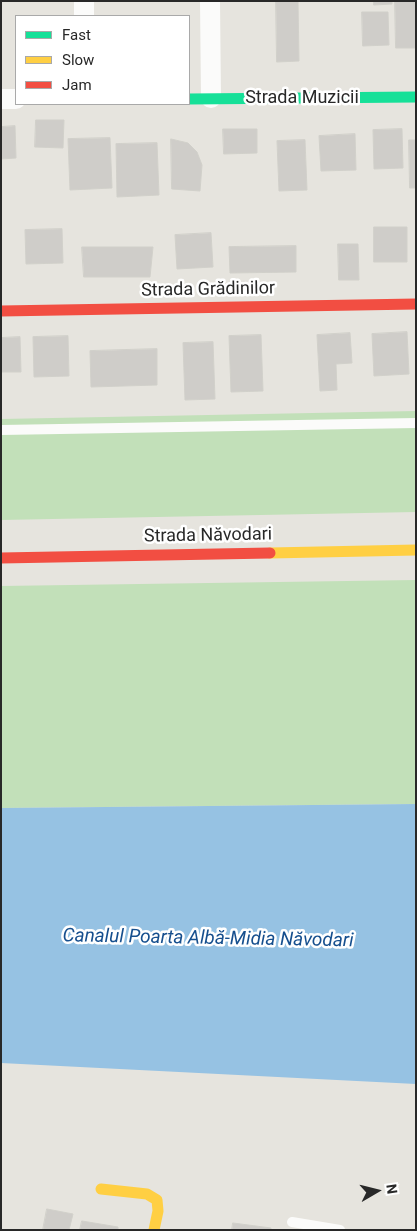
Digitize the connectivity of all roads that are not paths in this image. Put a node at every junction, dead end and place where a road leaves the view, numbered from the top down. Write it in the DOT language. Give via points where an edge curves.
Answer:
graph roads {
  1 [pos="84,1"];
  2 [pos="210,1"];
  3 [pos="84,15"];
  4 [pos="416,97"];
  5 [pos="211,98"];
  6 [pos="1,99"];
  7 [pos="15,99"];
  8 [pos="190,99"];
  9 [pos="416,304"];
  10 [pos="1,311"];
  11 [pos="416,423"];
  12 [pos="1,430"];
  13 [pos="416,550"];
  14 [pos="1,558"];
  15 [pos="101,1189"];
  16 [pos="292,1222"];
  17 [pos="154,1230"];
  18 [pos="340,1230"];
  1 -- 3 [label="street"];
  2 -- 5 [label="street"];
  4 -- 5 [label="street, Strada Muzicii"];
  5 -- 8 [label="street, Strada Muzicii"];
  6 -- 7 [label="street"];
  9 -- 10 [label="street, Strada Grădinilor"];
  11 -- 12 [label="lane"];
  13 -- 14 [label="street, Strada Năvodari"];
  15 -- 17 [label="street" via="147,1194 157,1200"];
  16 -- 18 [label="lane"];
}
